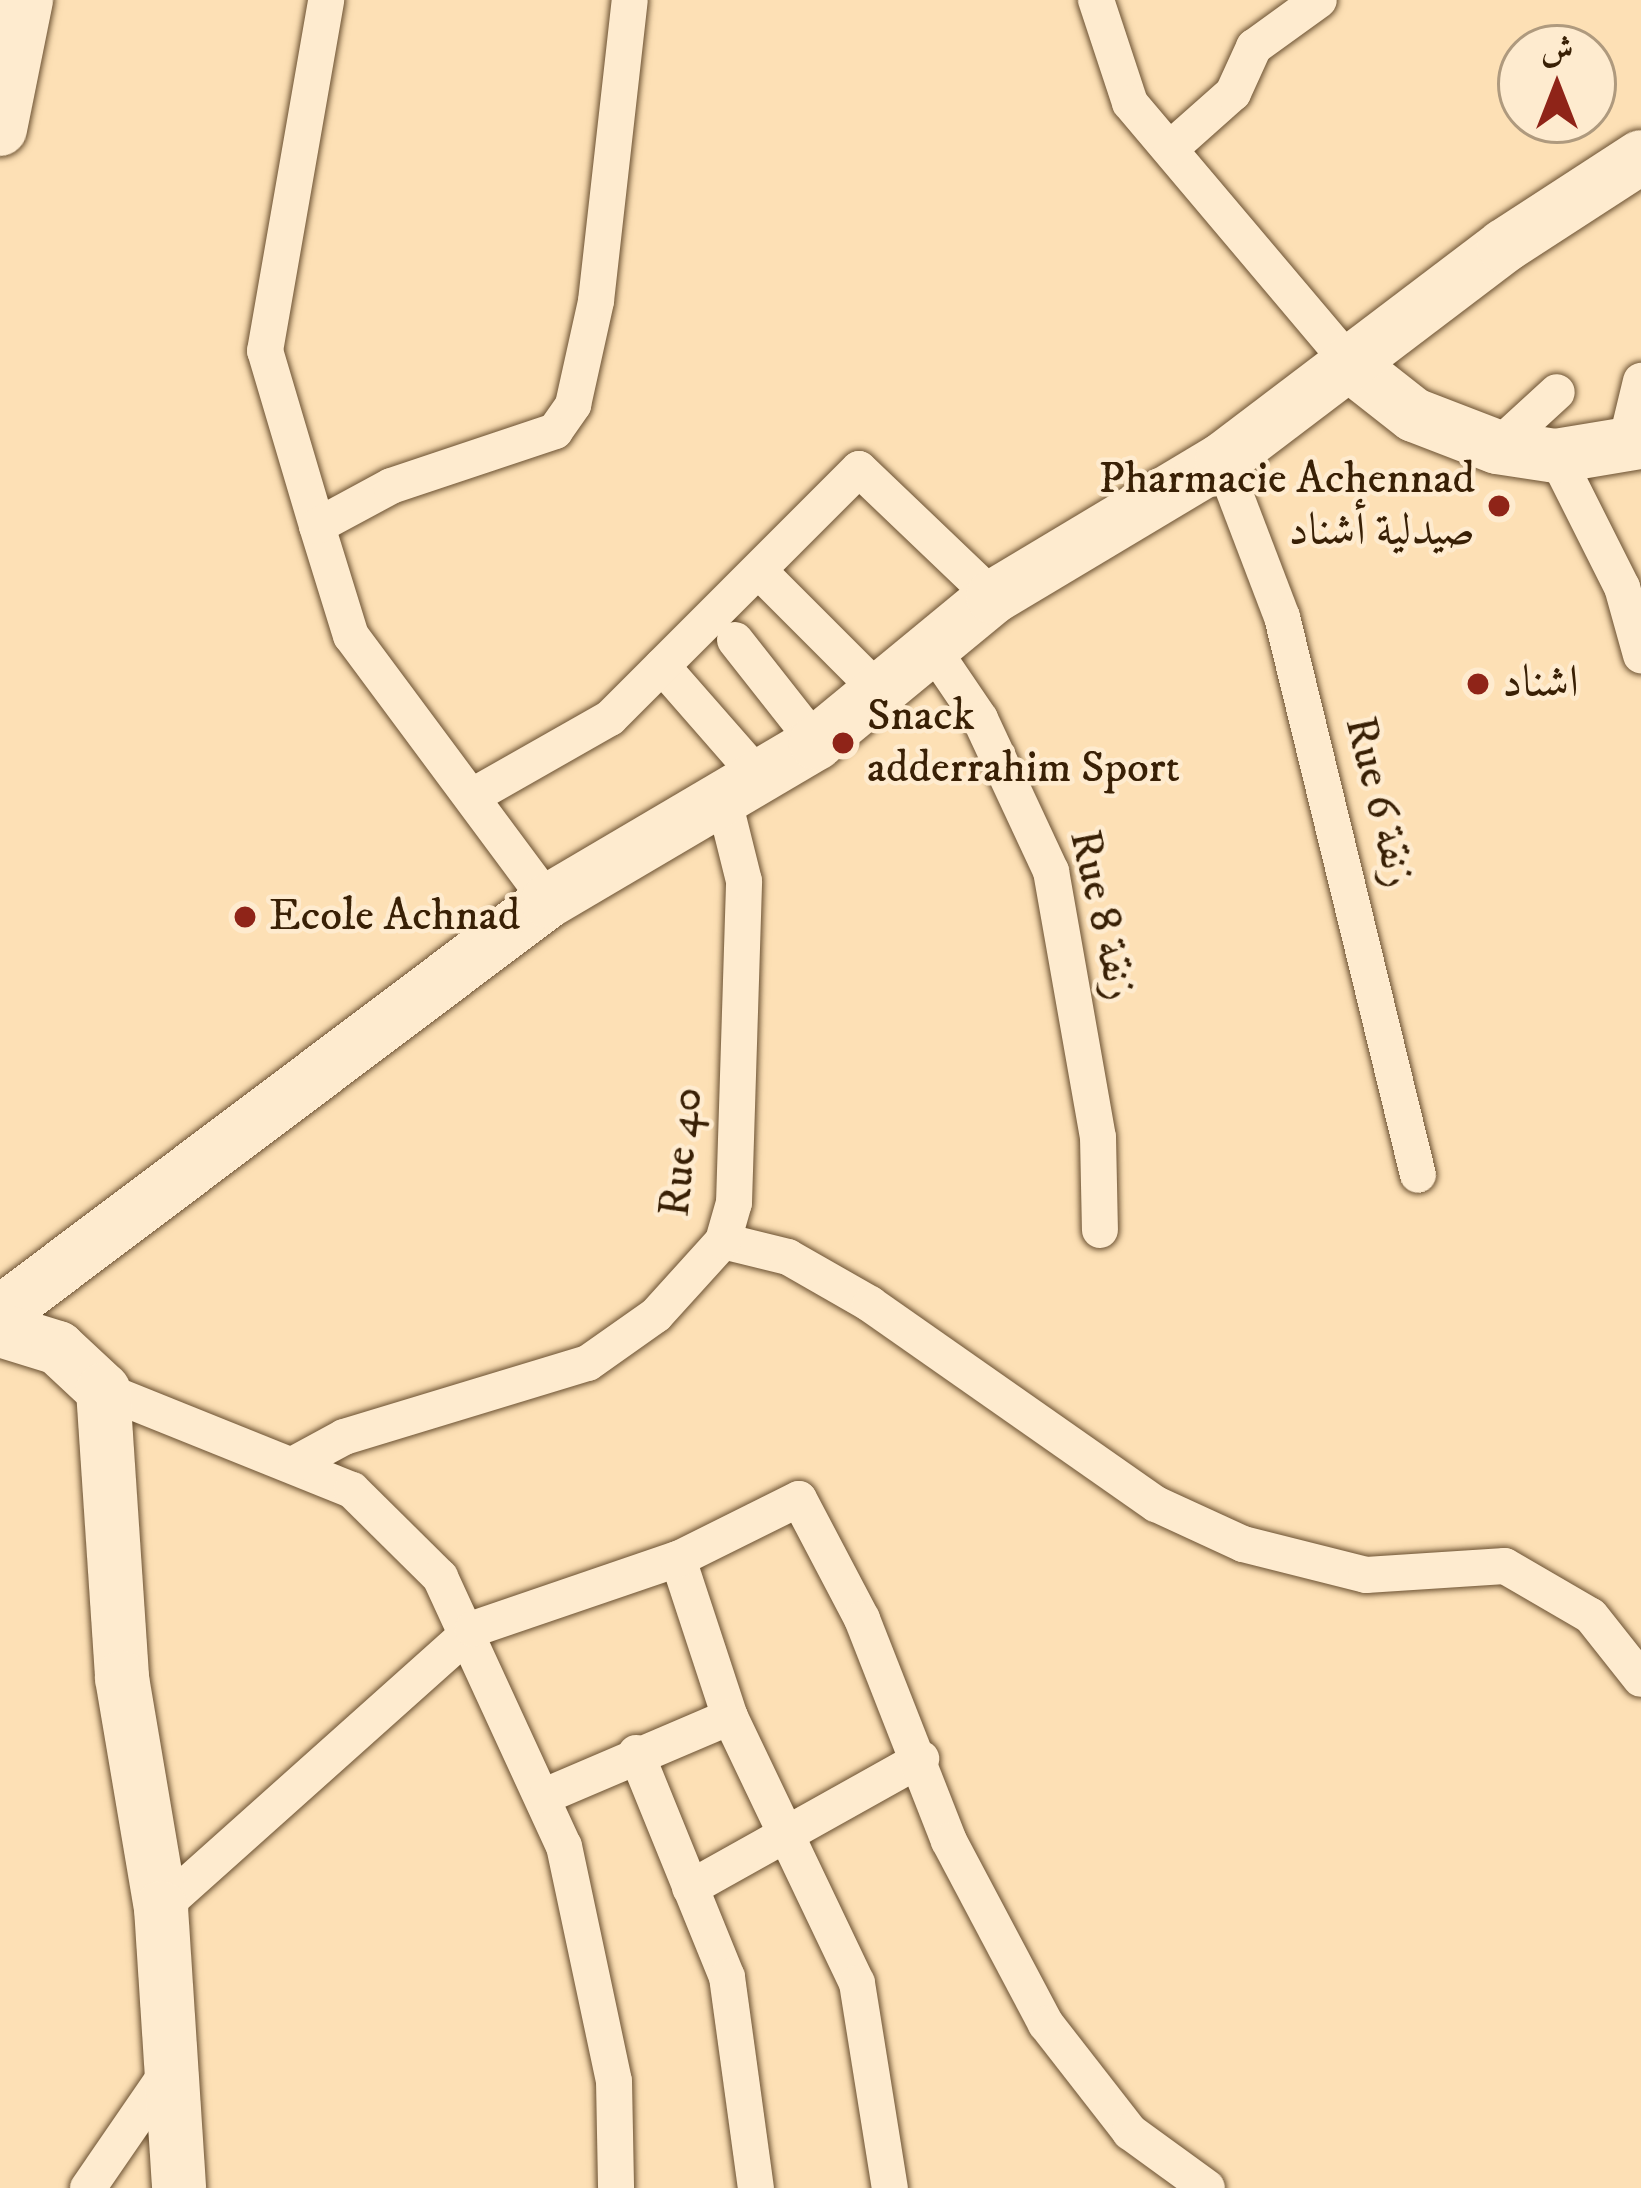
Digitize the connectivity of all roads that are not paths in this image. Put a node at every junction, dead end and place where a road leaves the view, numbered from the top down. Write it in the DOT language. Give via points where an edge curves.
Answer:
graph roads {
  1 [pos="26,0"];
  2 [pos="326,0"];
  3 [pos="630,0"];
  4 [pos="1096,0"];
  5 [pos="1319,0"];
  6 [pos="0,129"];
  7 [pos="1171,148"];
  8 [pos="1641,157"];
  9 [pos="1354,368"];
  10 [pos="1641,382"];
  11 [pos="1557,392"];
  12 [pos="1634,442"];
  13 [pos="1497,447"];
  14 [pos="1556,456"];
  15 [pos="1222,460"];
  16 [pos="317,526"];
  17 [pos="764,575"];
  18 [pos="993,597"];
  19 [pos="735,640"];
  20 [pos="932,648"];
  21 [pos="1641,655"];
  22 [pos="662,666"];
  23 [pos="880,692"];
  24 [pos="816,743"];
  25 [pos="743,790"];
  26 [pos="478,793"];
  27 [pos="548,902"];
  28 [pos="1418,1175"];
  29 [pos="1100,1230"];
  30 [pos="723,1241"];
  31 [pos="1,1302"];
  32 [pos="103,1390"];
  33 [pos="296,1462"];
  34 [pos="678,1558"];
  35 [pos="472,1629"];
  36 [pos="1641,1679"];
  37 [pos="730,1717"];
  38 [pos="636,1753"];
  39 [pos="920,1759"];
  40 [pos="548,1795"];
  41 [pos="792,1828"];
  42 [pos="690,1888"];
  43 [pos="161,1908"];
  44 [pos="174,2063"];
  45 [pos="88,2188"];
  46 [pos="179,2188"];
  47 [pos="616,2188"];
  48 [pos="756,2188"];
  49 [pos="890,2188"];
  50 [pos="1207,2188"];
  1 -- 6 [label="street"];
  2 -- 16 [label="street" via="265,351"];
  3 -- 16 [label="street" via="610,200 573,405 555,430 391,486"];
  4 -- 7 [label="street" via="1130,103"];
  5 -- 7 [label="street" via="1254,47 1233,93"];
  7 -- 9 [label="street"];
  8 -- 9 [label="street" via="1504,246"];
  9 -- 13 [label="street" via="1414,415"];
  9 -- 15 [label="street"];
  10 -- 12 [label="street"];
  11 -- 13 [label="street"];
  12 -- 14 [label="street"];
  13 -- 14 [label="street"];
  14 -- 21 [label="street" via="1622,587"];
  15 -- 18 [label="street"];
  15 -- 28 [label="street, Rue 6 زنقة" via="1282,617"];
  16 -- 26 [label="street" via="351,637"];
  17 -- 18 [label="street" via="859,469"];
  17 -- 22 [label="street"];
  17 -- 23 [label="street"];
  18 -- 20 [label="street"];
  19 -- 24 [label="street"];
  20 -- 23 [label="street"];
  20 -- 29 [label="street, Rue 8 زنقة" via="980,718 1051,871 1098,1137"];
  22 -- 25 [label="street"];
  22 -- 26 [label="street" via="610,718"];
  23 -- 24 [label="street"];
  24 -- 25 [label="street"];
  25 -- 27 [label="street"];
  25 -- 30 [label="street, Rue 40" via="734,1203"];
  26 -- 27 [label="street"];
  27 -- 31 [label="street"];
  30 -- 33 [label="street, Rue 40" via="656,1315 588,1363 344,1437"];
  30 -- 36 [label="street" via="788,1258 870,1304 1178,1514 1243,1544 1366,1575 1504,1566 1591,1616"];
  31 -- 32 [label="street"];
  32 -- 33 [label="street"];
  32 -- 43 [label="street" via="122,1678"];
  33 -- 35 [label="street" via="400,1530"];
  34 -- 35 [label="street"];
  34 -- 37 [label="street"];
  34 -- 39 [label="street" via="786,1497 806,1504"];
  35 -- 40 [label="street"];
  35 -- 43 [label="street"];
  37 -- 38 [label="street"];
  37 -- 41 [label="street"];
  38 -- 40 [label="street"];
  38 -- 42 [label="street"];
  39 -- 41 [label="street"];
  39 -- 50 [label="street" via="949,1841 1075,2068 1130,2132"];
  40 -- 47 [label="street" via="598,1983"];
  41 -- 42 [label="street"];
  41 -- 49 [label="street" via="874,2041"];
  42 -- 48 [label="street" via="727,1977"];
  43 -- 44 [label="street"];
  44 -- 45 [label="street"];
  44 -- 46 [label="street"];
}
